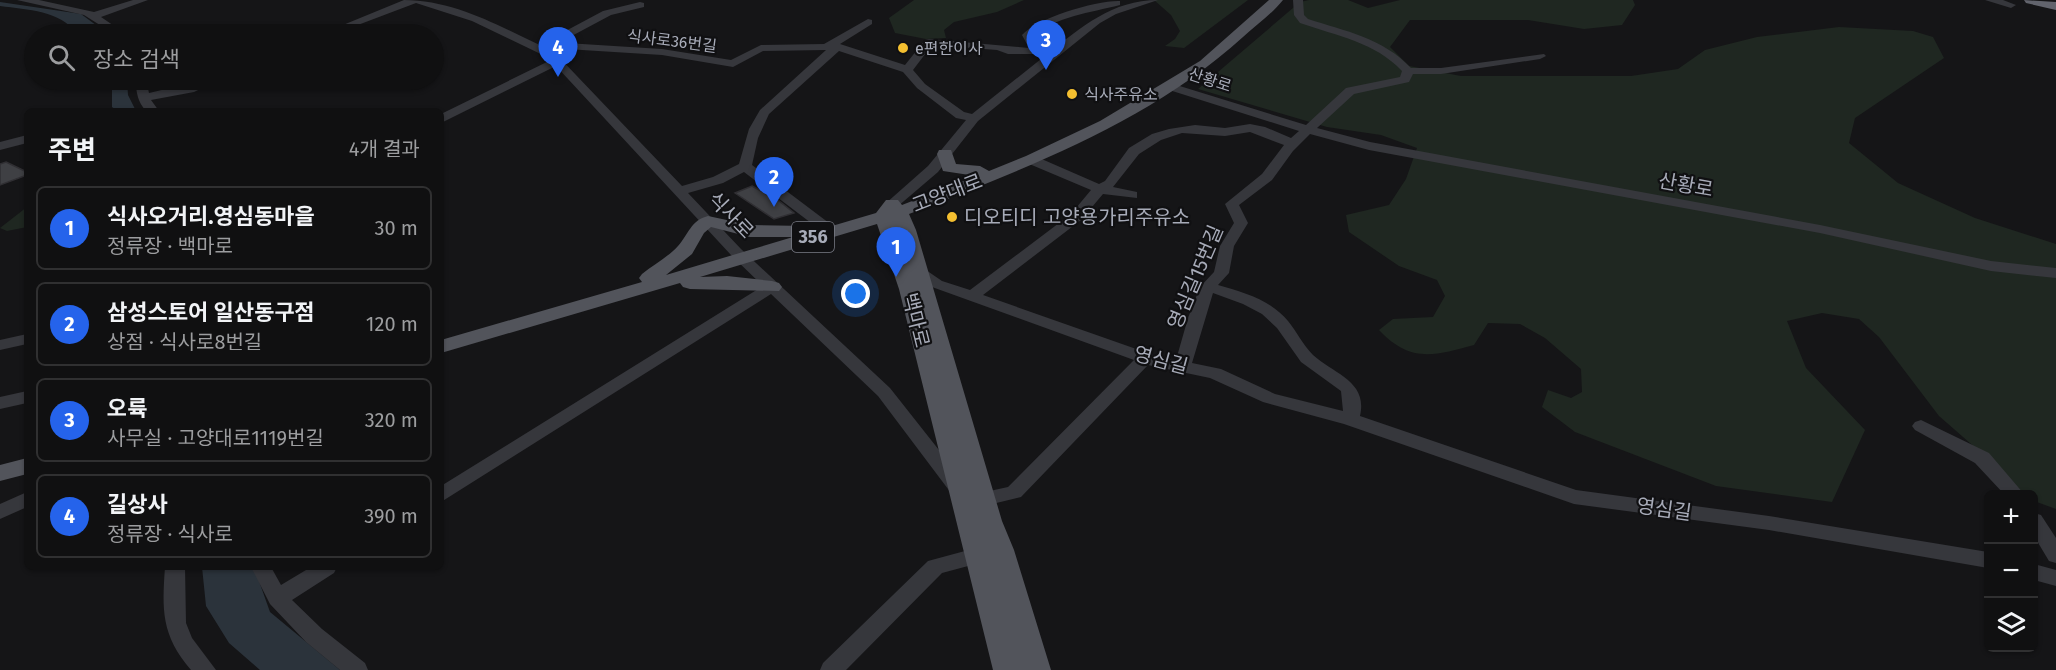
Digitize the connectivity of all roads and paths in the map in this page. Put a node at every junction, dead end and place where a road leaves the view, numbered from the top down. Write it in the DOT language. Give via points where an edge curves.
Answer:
graph roads {
  1 [pos="22,0"];
  2 [pos="143,0"];
  3 [pos="413,0"];
  4 [pos="418,0"];
  5 [pos="1153,0"];
  6 [pos="1298,0"];
  7 [pos="1990,0"];
  8 [pos="2031,0"];
  9 [pos="1147,1"];
  10 [pos="1265,1"];
  11 [pos="640,5"];
  12 [pos="2011,5"];
  13 [pos="2056,6"];
  14 [pos="93,16"];
  15 [pos="868,22"];
  16 [pos="105,24"];
  17 [pos="352,24"];
  18 [pos="833,47"];
  19 [pos="540,50"];
  20 [pos="1036,51"];
  21 [pos="1540,56"];
  22 [pos="1050,58"];
  23 [pos="558,61"];
  24 [pos="907,70"];
  25 [pos="1408,71"];
  26 [pos="1170,87"];
  27 [pos="142,90"];
  28 [pos="185,90"];
  29 [pos="143,107"];
  30 [pos="444,118"];
  31 [pos="975,118"];
  32 [pos="1309,130"];
  33 [pos="24,140"];
  34 [pos="1293,144"];
  35 [pos="0,146"];
  36 [pos="945,154"];
  37 [pos="1032,160"];
  38 [pos="745,166"];
  39 [pos="980,171"];
  40 [pos="1099,189"];
  41 [pos="679,191"];
  42 [pos="1132,195"];
  43 [pos="892,210"];
  44 [pos="708,221"];
  45 [pos="824,226"];
  46 [pos="806,232"];
  47 [pos="740,255"];
  48 [pos="918,271"];
  49 [pos="2056,273"];
  50 [pos="651,281"];
  51 [pos="772,287"];
  52 [pos="1208,287"];
  53 [pos="972,296"];
  54 [pos="444,335"];
  55 [pos="24,340"];
  56 [pos="0,345"];
  57 [pos="444,346"];
  58 [pos="1144,357"];
  59 [pos="1183,367"];
  60 [pos="24,398"];
  61 [pos="0,403"];
  62 [pos="1350,420"];
  63 [pos="1921,426"];
  64 [pos="24,457"];
  65 [pos="0,463"];
  66 [pos="24,467"];
  67 [pos="0,473"];
  68 [pos="958,488"];
  69 [pos="2011,490"];
  70 [pos="444,493"];
  71 [pos="984,499"];
  72 [pos="24,500"];
  73 [pos="0,512"];
  74 [pos="2038,526"];
  75 [pos="2056,555"];
  76 [pos="976,556"];
  77 [pos="1984,559"];
  78 [pos="175,570"];
  79 [pos="263,570"];
  80 [pos="322,570"];
  81 [pos="2038,573"];
  82 [pos="2056,578"];
  83 [pos="278,598"];
  84 [pos="206,670"];
  85 [pos="357,670"];
  86 [pos="831,670"];
  87 [pos="1008,670"];
  88 [pos="1035,670"];
  1 -- 14 [label="street" via="72,8"];
  2 -- 14 [label="street"];
  3 -- 17 [label="street"];
  4 -- 19 [label="street, 식사로" via="476,19"];
  5 -- 9 [label="street"];
  6 -- 25 [label="street" via="1299,15 1304,21 1361,38 1398,58"];
  7 -- 12 [label="street"];
  8 -- 13 [label="highway"];
  9 -- 20 [label="street" via="1117,3 1051,18 1027,35"];
  9 -- 22 [label="street" via="1112,12"];
  10 -- 26 [label="main road, 고양대로 / 356" via="1217,55"];
  10 -- 39 [label="main road, 고양대로 / 356" via="1221,41 1162,84 1100,120 1023,156"];
  11 -- 19 [label="street, 식사로36번길" via="607,13"];
  14 -- 16 [label="street"];
  15 -- 18 [label="street, 식사로36번길"];
  18 -- 19 [label="street, 식사로36번길" via="761,48 733,64 662,52 566,46"];
  18 -- 24 [label="street, 식사로36번길"];
  18 -- 38 [label="street" via="764,114 753,130"];
  19 -- 23 [label="street, 식사로"];
  20 -- 22 [label="street"];
  20 -- 24 [label="street" via="929,42"];
  21 -- 25 [label="street" via="1441,71"];
  22 -- 31 [label="street"];
  23 -- 30 [label="street"];
  23 -- 41 [label="street, 식사로"];
  24 -- 31 [label="street, 식사로36번길" via="921,87 954,110"];
  25 -- 32 [label="street" via="1405,80 1350,91"];
  26 -- 32 [label="street, 산황로"];
  26 -- 37 [label="main road, 고양대로 / 356"];
  27 -- 29 [label="street"];
  28 -- 29 [label="street"];
  31 -- 36 [label="street"];
  32 -- 34 [label="street, 영심길15번길"];
  32 -- 49 [label="street, 산황로" via="1369,146 1821,229 1991,266"];
  33 -- 35 [label="street"];
  34 -- 40 [label="street" via="1250,128 1224,133 1172,131 1129,153 1111,183"];
  34 -- 52 [label="street, 영심길15번길" via="1267,177 1232,204 1241,223 1227,246 1221,273"];
  36 -- 39 [label="main road" via="949,167"];
  36 -- 43 [label="street"];
  37 -- 40 [label="street"];
  37 -- 43 [label="main road, 고양대로 / 356"];
  38 -- 41 [label="street" via="718,180"];
  38 -- 45 [label="street"];
  39 -- 43 [label="main road, 고양대로 / 356"];
  40 -- 42 [label="street"];
  40 -- 53 [label="street" via="1076,217"];
  41 -- 44 [label="street, 식사로"];
  43 -- 45 [label="main road, 고양대로 / 356"];
  43 -- 47 [label="main road, 고양대로 / 356"];
  43 -- 48 [label="main road, 백마로"];
  43 -- 68 [label="main road, 백마로" via="888,233 904,272"];
  44 -- 46 [label="main road" via="750,231"];
  44 -- 47 [label="street, 식사로"];
  44 -- 50 [label="main road" via="685,250"];
  45 -- 46 [label="main road, 고양대로 / 356"];
  46 -- 47 [label="main road, 고양대로 / 356"];
  47 -- 50 [label="main road, 고양대로 / 356"];
  47 -- 51 [label="street, 식사로"];
  48 -- 53 [label="street, 영심길" via="937,284"];
  48 -- 71 [label="main road, 백마로"];
  50 -- 51 [label="main road"];
  50 -- 54 [label="main road, 고양대로 / 356"];
  50 -- 57 [label="main road, 고양대로 / 356"];
  51 -- 68 [label="street, 식사로" via="884,392"];
  51 -- 70 [label="street"];
  52 -- 59 [label="street, 영심길15번길"];
  52 -- 62 [label="street" via="1237,295 1281,323 1310,361 1349,389 1354,407"];
  53 -- 58 [label="street, 영심길"];
  55 -- 56 [label="street"];
  58 -- 59 [label="street, 영심길"];
  58 -- 71 [label="street" via="1014,492"];
  59 -- 62 [label="street, 영심길" via="1215,373 1269,398"];
  60 -- 61 [label="street"];
  62 -- 77 [label="street, 영심길" via="1574,497 1769,523"];
  63 -- 69 [label="street" via="1982,458"];
  64 -- 65 [label="main road"];
  66 -- 67 [label="main road"];
  68 -- 71 [label="street, 식사로"];
  68 -- 76 [label="main road, 백마로"];
  71 -- 88 [label="main road, 백마로"];
  72 -- 73 [label="street"];
  74 -- 75 [label="street"];
  76 -- 86 [label="street" via="935,567"];
  76 -- 87 [label="main road, 백마로"];
  78 -- 84 [label="street" via="173,623 185,647"];
  79 -- 83 [label="street"];
  80 -- 83 [label="street"];
  81 -- 82 [label="street"];
  83 -- 85 [label="street"];
}
